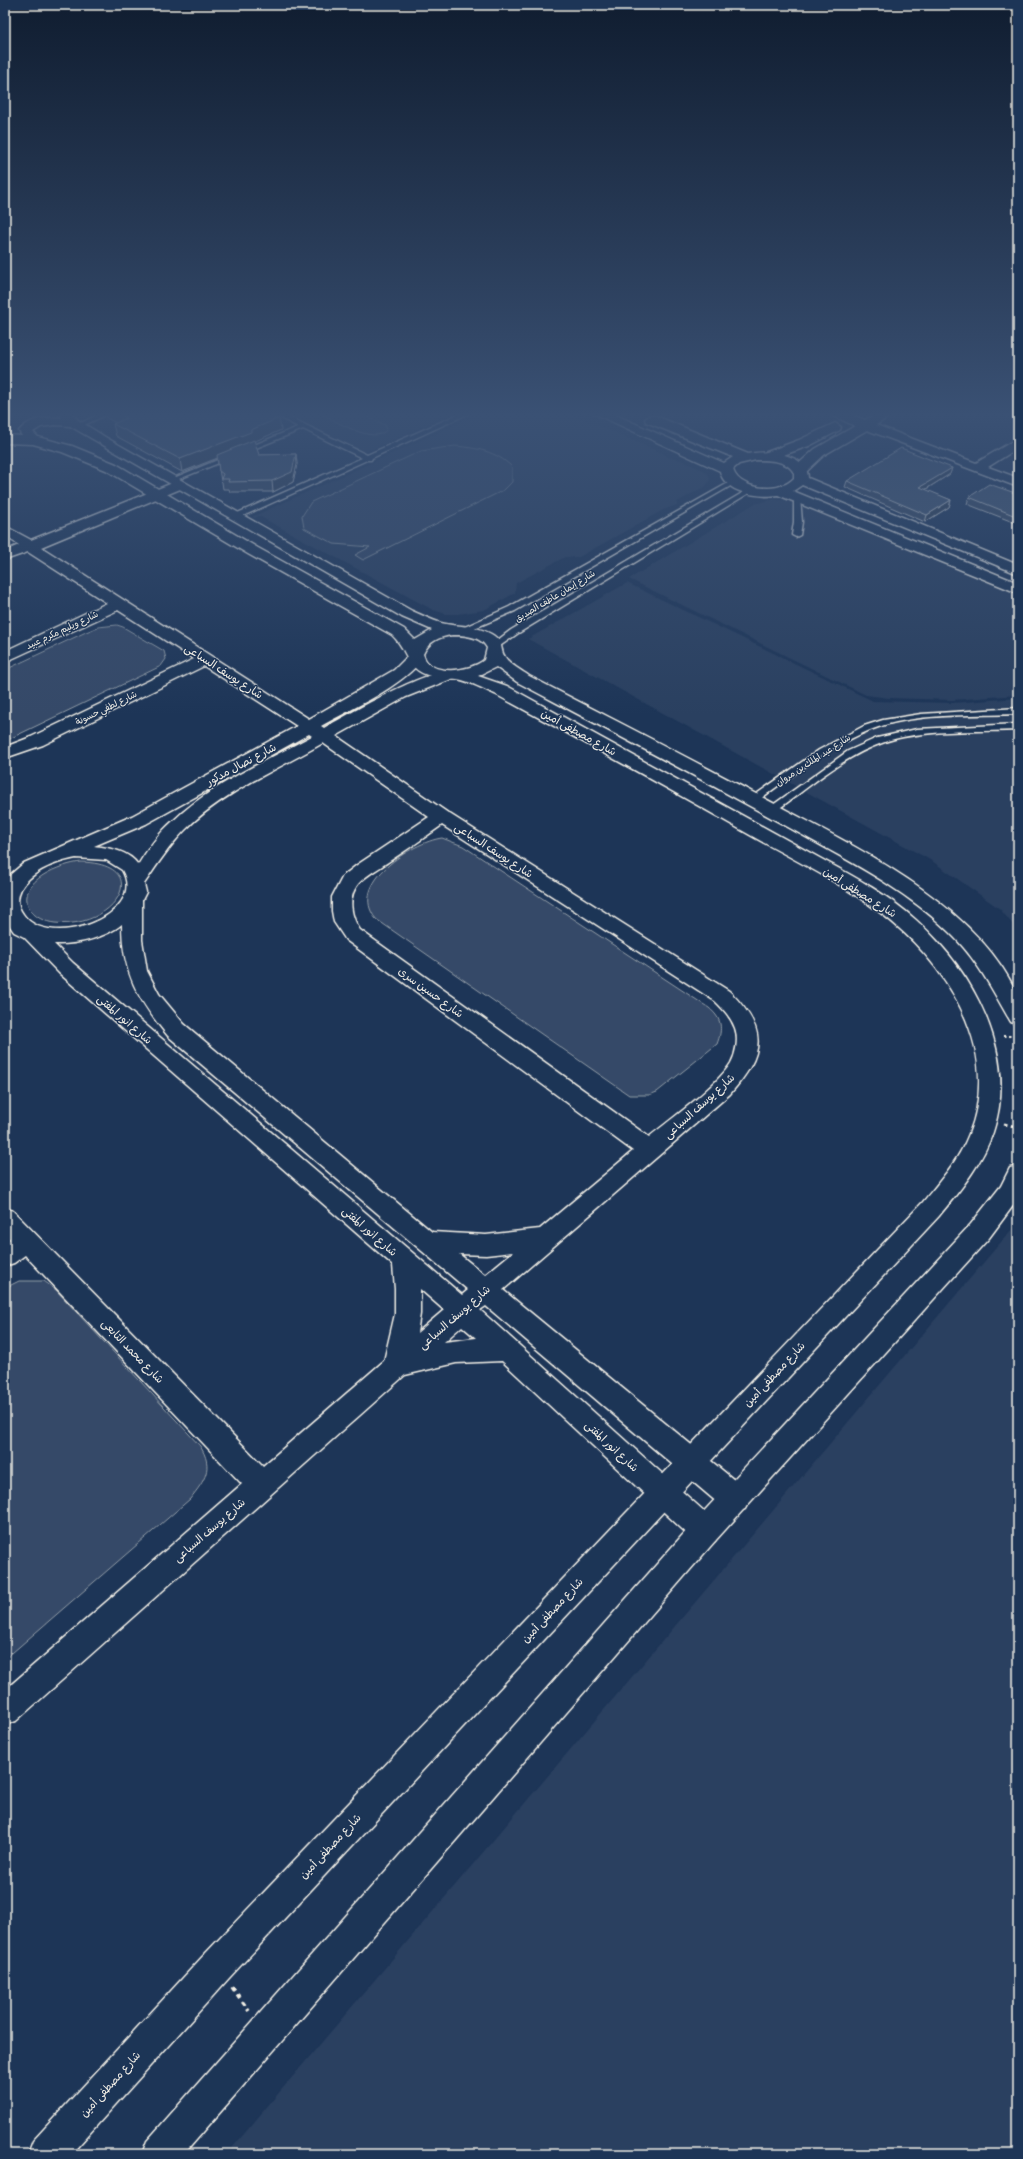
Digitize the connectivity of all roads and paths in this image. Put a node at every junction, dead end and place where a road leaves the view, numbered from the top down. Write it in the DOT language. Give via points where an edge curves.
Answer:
graph roads {
  1 [pos="110,513"];
  2 [pos="188,513"];
  3 [pos="228,513"];
  4 [pos="255,513"];
  5 [pos="681,513"];
  6 [pos="696,513"];
  7 [pos="714,513"];
  8 [pos="798,513"];
  9 [pos="835,513"];
  10 [pos="887,513"];
  11 [pos="706,518"];
  12 [pos="240,520"];
  13 [pos="5,530"];
  14 [pos="222,532"];
  15 [pos="796,535"];
  16 [pos="30,546"];
  17 [pos="5,556"];
  18 [pos="1018,570"];
  19 [pos="1018,588"];
  20 [pos="119,603"];
  21 [pos="457,630"];
  22 [pos="495,651"];
  23 [pos="416,655"];
  24 [pos="5,657"];
  25 [pos="206,659"];
  26 [pos="455,675"];
  27 [pos="1018,711"];
  28 [pos="1018,727"];
  29 [pos="316,731"];
  30 [pos="5,753"];
  31 [pos="753,800"];
  32 [pos="771,810"];
  33 [pos="442,817"];
  34 [pos="740,821"];
  35 [pos="50,859"];
  36 [pos="5,870"];
  37 [pos="135,890"];
  38 [pos="8,917"];
  39 [pos="32,933"];
  40 [pos="1018,1017"];
  41 [pos="649,1150"];
  42 [pos="1018,1175"];
  43 [pos="5,1218"];
  44 [pos="544,1239"];
  45 [pos="26,1241"];
  46 [pos="429,1242"];
  47 [pos="5,1256"];
  48 [pos="404,1260"];
  49 [pos="486,1289"];
  50 [pos="462,1310"];
  51 [pos="508,1350"];
  52 [pos="395,1368"];
  53 [pos="691,1462"];
  54 [pos="261,1484"];
  55 [pos="662,1494"];
  56 [pos="735,1499"];
  57 [pos="705,1531"];
  58 [pos="5,1710"];
  59 [pos="217,1966"];
  60 [pos="265,2035"];
  61 [pos="46,2154"];
  62 [pos="160,2154"];
  1 -- 16 [label="street"];
  2 -- 14 [label="street"];
  3 -- 12 [label="street"];
  4 -- 12 [label="lane"];
  5 -- 21 [label="lane, شارع إيمان عاطف الصديق" via="512,609"];
  6 -- 11 [label="lane"];
  7 -- 11 [label="lane, شارع إيمان عاطف الصديق"];
  8 -- 15 [label="lane"];
  9 -- 19 [label="street"];
  10 -- 18 [label="street"];
  11 -- 22 [label="lane, شارع إيمان عاطف الصديق" via="519,629"];
  12 -- 14 [label="street"];
  12 -- 21 [label="street" via="407,614 434,626"];
  13 -- 16 [label="street, شارع يوسف السباعى"];
  14 -- 23 [label="street" via="398,632 408,641"];
  16 -- 17 [label="street"];
  16 -- 20 [label="street, شارع يوسف السباعى"];
  20 -- 24 [label="street, شارع ويليم مكرم عبيد"];
  20 -- 25 [label="street, شارع يوسف السباعى"];
  21 -- 22 [label="street" via="477,633 488,639"];
  21 -- 23 [label="street" via="426,638 418,645"];
  22 -- 26 [label="street" via="489,664 477,671"];
  22 -- 31 [label="street, شارع مصطفى أمين" via="502,664 523,680"];
  23 -- 26 [label="street" via="426,669"];
  23 -- 29 [label="street, شارع نصال مدكور" via="400,673"];
  25 -- 29 [label="street, شارع يوسف السباعى"];
  25 -- 30 [label="street, شارع لطفي حسونة" via="37,742"];
  26 -- 29 [label="street, شارع نصال مدكور" via="400,693"];
  26 -- 34 [label="street, شارع مصطفى أمين" via="501,690"];
  27 -- 31 [label="lane, شارع عبد الملك بن مروان" via="906,718 868,728 836,744"];
  28 -- 32 [label="lane, شارع عبد الملك بن مروان" via="917,732 880,740 851,753"];
  29 -- 33 [label="street, شارع يوسف السباعى"];
  29 -- 35 [label="street, شارع نصال مدكور" via="139,820"];
  29 -- 37 [label="street, شارع نصال مدكور" via="197,809 163,842"];
  31 -- 32 [label="street, شارع مصطفى أمين"];
  31 -- 34 [label="street"];
  32 -- 34 [label="street"];
  32 -- 40 [label="street, شارع مصطفى أمين" via="910,890 944,916 984,956 1007,992"];
  33 -- 41 [label="street, شارع حسين سرى" via="350,881 342,897 344,922 353,935"];
  33 -- 41 [label="street, شارع يوسف السباعى" via="722,996 738,1011 746,1029 747,1051 739,1069 722,1088"];
  34 -- 53 [label="street, شارع مصطفى أمين" via="884,905 932,947 954,974 979,1029 988,1064 989,1098 979,1139 962,1171 931,1209"];
  35 -- 36 [label="street"];
  35 -- 37 [label="street" via="76,852 109,855 132,869"];
  35 -- 38 [label="street" via="23,874 11,888 7,904"];
  37 -- 39 [label="street" via="123,914 108,925 90,933 50,937"];
  37 -- 46 [label="street" via="131,928 136,971 158,1010 176,1030 310,1145"];
  38 -- 39 [label="street"];
  39 -- 48 [label="street, شارع انور المفتى" via="66,968"];
  41 -- 44 [label="street, شارع يوسف السباعى"];
  42 -- 56 [label="street" via="1010,1192 980,1231"];
  43 -- 45 [label="street, شارع محمد التابعى"];
  44 -- 46 [label="street" via="486,1245"];
  44 -- 49 [label="street, شارع يوسف السباعى"];
  45 -- 47 [label="street"];
  45 -- 54 [label="street, شارع محمد التابعى"];
  46 -- 49 [label="street"];
  48 -- 50 [label="street, شارع انور المفتى"];
  48 -- 52 [label="street" via="409,1286 409,1312"];
  49 -- 50 [label="street, شارع يوسف السباعى"];
  49 -- 53 [label="street"];
  50 -- 51 [label="street, شارع انور المفتى"];
  50 -- 52 [label="street, شارع يوسف السباعى"];
  51 -- 52 [label="street" via="480,1348 451,1351"];
  51 -- 55 [label="street, شارع انور المفتى"];
  52 -- 54 [label="street, شارع يوسف السباعى"];
  53 -- 55 [label="street, شارع مصطفى أمين"];
  53 -- 56 [label="street"];
  54 -- 58 [label="street, شارع يوسف السباعى"];
  55 -- 57 [label="street, شارع انور المفتى"];
  55 -- 59 [label="street, شارع مصطفى أمين"];
  56 -- 57 [label="street"];
  57 -- 60 [label="street"];
  59 -- 60 [label="path"];
  59 -- 61 [label="street, شارع مصطفى أمين"];
  60 -- 62 [label="street"];
}
